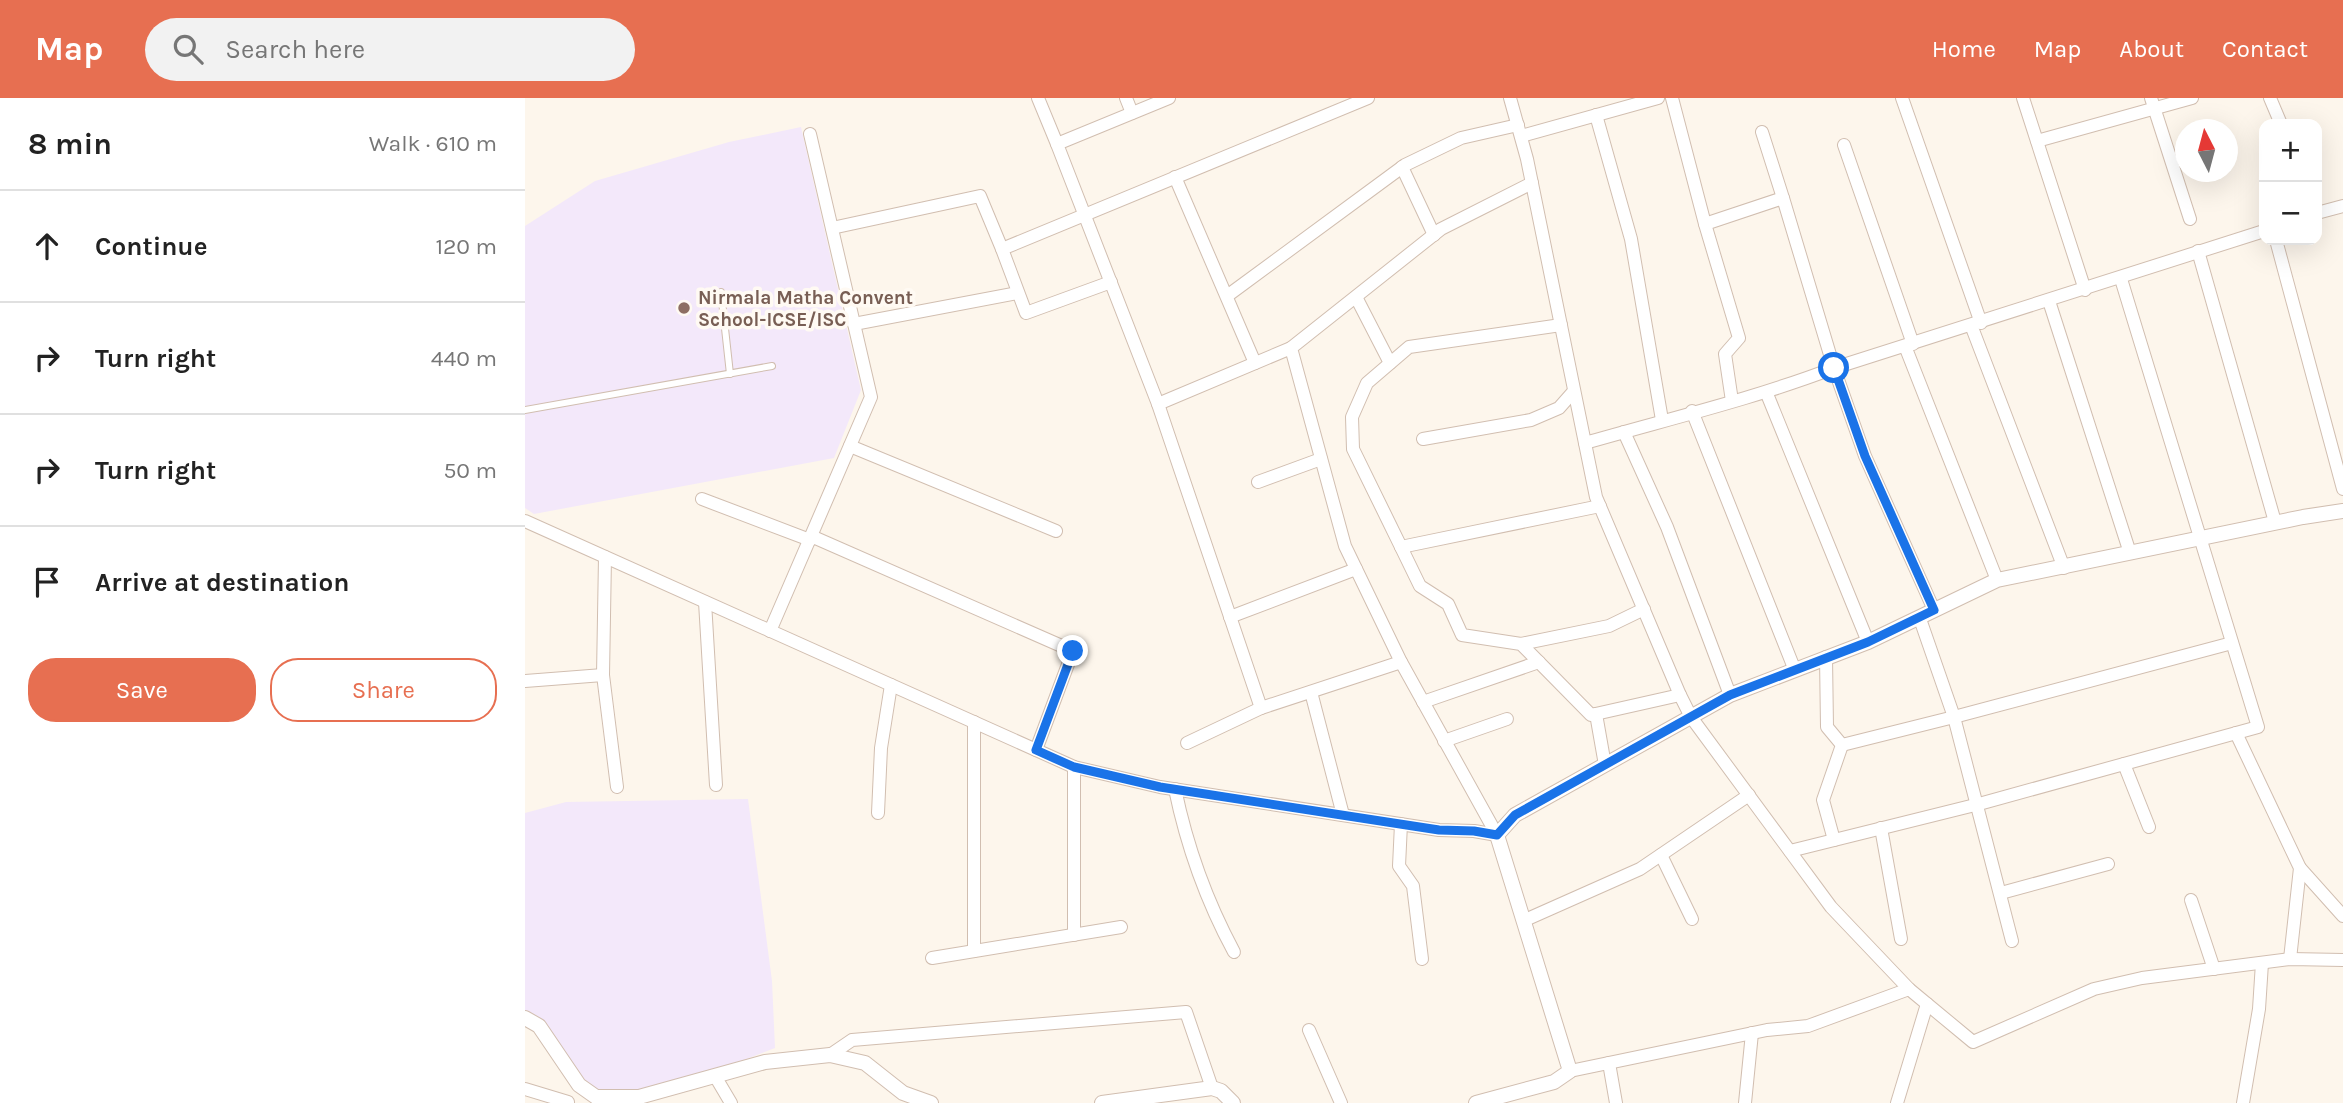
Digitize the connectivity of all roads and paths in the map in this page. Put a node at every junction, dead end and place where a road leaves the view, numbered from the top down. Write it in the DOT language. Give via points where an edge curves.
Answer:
graph roads {
  1 [pos="1038,98"];
  2 [pos="1126,98"];
  3 [pos="1169,98"];
  4 [pos="1368,98"];
  5 [pos="1510,98"];
  6 [pos="1658,98"];
  7 [pos="1672,98"];
  8 [pos="1902,98"];
  9 [pos="2022,98"];
  10 [pos="2192,98"];
  11 [pos="2270,98"];
  12 [pos="2153,103"];
  13 [pos="1132,113"];
  14 [pos="1596,115"];
  15 [pos="2279,119"];
  16 [pos="1519,130"];
  17 [pos="1762,132"];
  18 [pos="810,134"];
  19 [pos="2037,141"];
  20 [pos="1057,144"];
  21 [pos="1844,145"];
  22 [pos="1402,167"];
  23 [pos="1175,177"];
  24 [pos="1532,183"];
  25 [pos="1783,198"];
  26 [pos="2343,206"];
  27 [pos="2322,212"];
  28 [pos="1085,215"];
  29 [pos="2190,219"];
  30 [pos="1705,224"];
  31 [pos="832,228"];
  32 [pos="2259,233"];
  33 [pos="1434,235"];
  34 [pos="2277,245"];
  35 [pos="1002,249"];
  36 [pos="2198,251"];
  37 [pos="2121,279"];
  38 [pos="1111,282"];
  39 [pos="2085,290"];
  40 [pos="721,292"];
  41 [pos="1019,293"];
  42 [pos="1227,296"];
  43 [pos="1356,297"];
  44 [pos="2049,301"];
  45 [pos="854,324"];
  46 [pos="1976,324"];
  47 [pos="1561,325"];
  48 [pos="1909,345"];
  49 [pos="1291,348"];
  50 [pos="1255,363"];
  51 [pos="1390,363"];
  52 [pos="772,366"];
  53 [pos="1834,368"];
  54 [pos="730,374"];
  55 [pos="1574,391"];
  56 [pos="1767,394"];
  57 [pos="1732,401"];
  58 [pos="1159,404"];
  59 [pos="525,410"];
  60 [pos="1692,411"];
  61 [pos="1662,420"];
  62 [pos="1624,432"];
  63 [pos="1423,439"];
  64 [pos="1585,443"];
  65 [pos="850,446"];
  66 [pos="1321,459"];
  67 [pos="1258,482"];
  68 [pos="2343,489"];
  69 [pos="702,499"];
  70 [pos="1600,506"];
  71 [pos="2343,512"];
  72 [pos="525,521"];
  73 [pos="2275,522"];
  74 [pos="1056,531"];
  75 [pos="810,538"];
  76 [pos="2200,539"];
  77 [pos="1401,547"];
  78 [pos="2130,553"];
  79 [pos="605,557"];
  80 [pos="2064,568"];
  81 [pos="1356,569"];
  82 [pos="1997,580"];
  83 [pos="705,602"];
  84 [pos="1644,609"];
  85 [pos="1934,610"];
  86 [pos="1230,617"];
  87 [pos="1920,619"];
  88 [pos="770,631"];
  89 [pos="1868,642"];
  90 [pos="2232,643"];
  91 [pos="1521,644"];
  92 [pos="1826,657"];
  93 [pos="1401,662"];
  94 [pos="1539,662"];
  95 [pos="1794,668"];
  96 [pos="603,675"];
  97 [pos="525,681"];
  98 [pos="891,685"];
  99 [pos="1311,692"];
  100 [pos="1680,695"];
  101 [pos="1730,695"];
  102 [pos="1423,702"];
  103 [pos="1261,708"];
  104 [pos="1596,714"];
  105 [pos="1691,717"];
  106 [pos="1954,717"];
  107 [pos="1507,719"];
  108 [pos="974,723"];
  109 [pos="2236,733"];
  110 [pos="1444,741"];
  111 [pos="1187,743"];
  112 [pos="1842,745"];
  113 [pos="1036,750"];
  114 [pos="2124,764"];
  115 [pos="1605,765"];
  116 [pos="1074,767"];
  117 [pos="716,785"];
  118 [pos="617,788"];
  119 [pos="1175,789"];
  120 [pos="1749,795"];
  121 [pos="1979,804"];
  122 [pos="878,813"];
  123 [pos="1343,815"];
  124 [pos="1401,824"];
  125 [pos="2149,827"];
  126 [pos="1881,828"];
  127 [pos="1497,835"];
  128 [pos="1833,840"];
  129 [pos="1790,851"];
  130 [pos="1661,855"];
  131 [pos="2108,864"];
  132 [pos="2300,868"];
  133 [pos="2001,893"];
  134 [pos="2191,900"];
  135 [pos="2343,916"];
  136 [pos="1692,919"];
  137 [pos="1525,920"];
  138 [pos="1121,928"];
  139 [pos="1074,935"];
  140 [pos="1901,939"];
  141 [pos="2012,941"];
  142 [pos="974,951"];
  143 [pos="1234,952"];
  144 [pos="932,958"];
  145 [pos="1422,959"];
  146 [pos="2290,959"];
  147 [pos="2343,960"];
  148 [pos="2262,963"];
  149 [pos="2214,969"];
  150 [pos="1909,989"];
  151 [pos="1927,1004"];
  152 [pos="525,1018"];
  153 [pos="1309,1030"];
  154 [pos="1752,1033"];
  155 [pos="829,1055"];
  156 [pos="1609,1063"];
  157 [pos="1570,1071"];
  158 [pos="715,1076"];
  159 [pos="583,1087"];
  160 [pos="1212,1088"];
  161 [pos="525,1089"];
  162 [pos="650,1099"];
  163 [pos="1505,1099"];
  164 [pos="568,1102"];
  165 [pos="731,1103"];
  166 [pos="931,1103"];
  167 [pos="1102,1103"];
  168 [pos="1233,1103"];
  169 [pos="1341,1103"];
  170 [pos="1476,1103"];
  171 [pos="1616,1103"];
  172 [pos="1745,1103"];
  173 [pos="1897,1103"];
  174 [pos="2243,1103"];
  1 -- 20 [label="street"];
  2 -- 13 [label="street"];
  3 -- 13 [label="street"];
  4 -- 23 [label="street"];
  5 -- 16 [label="street"];
  6 -- 14 [label="street"];
  7 -- 30 [label="street"];
  8 -- 46 [label="street"];
  9 -- 19 [label="street"];
  10 -- 12 [label="street"];
  11 -- 15 [label="street"];
  12 -- 19 [label="street"];
  12 -- 29 [label="street"];
  13 -- 20 [label="street"];
  14 -- 16 [label="street"];
  14 -- 61 [label="street" via="1631,239"];
  16 -- 22 [label="street" via="1461,138"];
  16 -- 24 [label="street"];
  17 -- 25 [label="street"];
  18 -- 31 [label="street"];
  19 -- 39 [label="street"];
  20 -- 28 [label="street"];
  21 -- 48 [label="street"];
  22 -- 33 [label="street"];
  22 -- 42 [label="street"];
  23 -- 28 [label="street"];
  23 -- 42 [label="street"];
  24 -- 33 [label="street"];
  24 -- 47 [label="street"];
  25 -- 30 [label="street"];
  25 -- 53 [label="street"];
  26 -- 27 [label="street"];
  28 -- 35 [label="street"];
  28 -- 38 [label="street"];
  30 -- 57 [label="street" via="1739,338 1725,354"];
  31 -- 35 [label="street" via="980,195"];
  31 -- 45 [label="street"];
  32 -- 36 [label="street"];
  33 -- 43 [label="street"];
  34 -- 68 [label="street"];
  35 -- 41 [label="street"];
  36 -- 37 [label="street"];
  36 -- 73 [label="street"];
  37 -- 39 [label="street"];
  37 -- 76 [label="street"];
  38 -- 41 [label="street" via="1026,313"];
  38 -- 58 [label="street"];
  39 -- 44 [label="street"];
  40 -- 54 [label="lane"];
  41 -- 45 [label="street"];
  42 -- 50 [label="street"];
  43 -- 49 [label="street"];
  43 -- 51 [label="street"];
  44 -- 46 [label="street"];
  44 -- 78 [label="street"];
  45 -- 65 [label="street" via="871,397"];
  46 -- 48 [label="street"];
  46 -- 80 [label="street"];
  47 -- 51 [label="street" via="1409,347"];
  47 -- 55 [label="street"];
  48 -- 53 [label="street"];
  48 -- 82 [label="street"];
  49 -- 50 [label="street"];
  49 -- 66 [label="street"];
  50 -- 58 [label="street"];
  51 -- 77 [label="street" via="1367,383 1352,417 1353,449"];
  52 -- 54 [label="lane"];
  53 -- 56 [label="street"];
  53 -- 85 [label="street" via="1865,456"];
  54 -- 59 [label="lane"];
  55 -- 63 [label="street" via="1559,408 1531,421"];
  55 -- 64 [label="street"];
  56 -- 57 [label="street"];
  56 -- 89 [label="street"];
  57 -- 60 [label="street"];
  58 -- 86 [label="street"];
  60 -- 61 [label="street"];
  60 -- 95 [label="street"];
  61 -- 62 [label="street"];
  62 -- 64 [label="street"];
  62 -- 101 [label="street" via="1667,527"];
  64 -- 70 [label="street"];
  65 -- 74 [label="street"];
  65 -- 75 [label="street"];
  66 -- 67 [label="street"];
  66 -- 81 [label="street" via="1345,546"];
  69 -- 75 [label="street"];
  70 -- 77 [label="street"];
  70 -- 84 [label="street"];
  71 -- 73 [label="street"];
  72 -- 79 [label="street"];
  73 -- 76 [label="street"];
  75 -- 88 [label="street"];
  75 -- 113 [label="street" via="1073,651"];
  76 -- 78 [label="street"];
  76 -- 90 [label="street"];
  77 -- 91 [label="street" via="1420,586 1448,604 1462,635"];
  78 -- 80 [label="street"];
  79 -- 83 [label="street"];
  79 -- 96 [label="street"];
  80 -- 82 [label="street"];
  81 -- 86 [label="street"];
  81 -- 93 [label="street"];
  82 -- 85 [label="street"];
  83 -- 88 [label="street"];
  83 -- 117 [label="street"];
  84 -- 91 [label="street" via="1609,625"];
  84 -- 100 [label="street"];
  85 -- 87 [label="street"];
  86 -- 103 [label="street"];
  87 -- 89 [label="street"];
  87 -- 106 [label="street"];
  88 -- 98 [label="street"];
  89 -- 92 [label="street"];
  90 -- 106 [label="street"];
  90 -- 109 [label="street" via="2258,727"];
  91 -- 94 [label="street"];
  92 -- 95 [label="street"];
  92 -- 112 [label="street" via="1826,727"];
  93 -- 99 [label="street"];
  93 -- 102 [label="street"];
  94 -- 102 [label="street"];
  94 -- 104 [label="street" via="1591,715"];
  95 -- 101 [label="street"];
  96 -- 97 [label="street"];
  96 -- 118 [label="street"];
  98 -- 108 [label="street"];
  98 -- 122 [label="street" via="881,748"];
  99 -- 103 [label="street"];
  99 -- 123 [label="street"];
  100 -- 104 [label="street"];
  100 -- 105 [label="street"];
  101 -- 105 [label="street"];
  102 -- 110 [label="street"];
  103 -- 111 [label="street"];
  104 -- 115 [label="street"];
  105 -- 115 [label="street"];
  105 -- 120 [label="street"];
  106 -- 112 [label="street"];
  106 -- 121 [label="street"];
  107 -- 110 [label="street"];
  108 -- 113 [label="street"];
  108 -- 142 [label="street"];
  109 -- 114 [label="street"];
  109 -- 132 [label="street"];
  110 -- 127 [label="street"];
  112 -- 128 [label="street" via="1823,800"];
  113 -- 116 [label="street"];
  114 -- 121 [label="street"];
  114 -- 125 [label="street"];
  115 -- 127 [label="street" via="1515,815"];
  116 -- 119 [label="street"];
  116 -- 139 [label="street"];
  119 -- 123 [label="street"];
  119 -- 143 [label="street" via="1193,861"];
  120 -- 129 [label="street"];
  120 -- 130 [label="street"];
  121 -- 126 [label="street"];
  121 -- 133 [label="street"];
  123 -- 124 [label="street"];
  124 -- 127 [label="street"];
  124 -- 145 [label="street" via="1399,866 1413,886"];
  126 -- 128 [label="street"];
  126 -- 140 [label="street"];
  127 -- 137 [label="street"];
  128 -- 129 [label="street"];
  129 -- 150 [label="street" via="1831,906"];
  130 -- 136 [label="street"];
  130 -- 137 [label="street" via="1640,869"];
  131 -- 133 [label="street"];
  132 -- 135 [label="street"];
  132 -- 146 [label="street"];
  133 -- 141 [label="street"];
  134 -- 149 [label="street"];
  137 -- 157 [label="street"];
  138 -- 139 [label="street"];
  139 -- 142 [label="street"];
  142 -- 144 [label="street"];
  146 -- 147 [label="street"];
  146 -- 148 [label="street"];
  148 -- 149 [label="street"];
  148 -- 174 [label="street"];
  149 -- 151 [label="street" via="2094,989 1973,1042"];
  150 -- 151 [label="street"];
  150 -- 154 [label="street" via="1808,1026"];
  151 -- 173 [label="street"];
  152 -- 159 [label="street" via="539,1026"];
  153 -- 169 [label="street"];
  154 -- 156 [label="street"];
  154 -- 172 [label="street"];
  155 -- 158 [label="street" via="765,1062"];
  155 -- 160 [label="street" via="852,1040 1186,1012"];
  155 -- 166 [label="street" via="865,1063 903,1093"];
  156 -- 157 [label="street"];
  156 -- 171 [label="street"];
  157 -- 163 [label="street" via="1554,1082"];
  158 -- 162 [label="street"];
  158 -- 165 [label="street"];
  159 -- 162 [label="street" via="596,1097"];
  159 -- 164 [label="street"];
  160 -- 167 [label="street"];
  160 -- 168 [label="street"];
  161 -- 164 [label="street"];
  163 -- 170 [label="street"];
}
